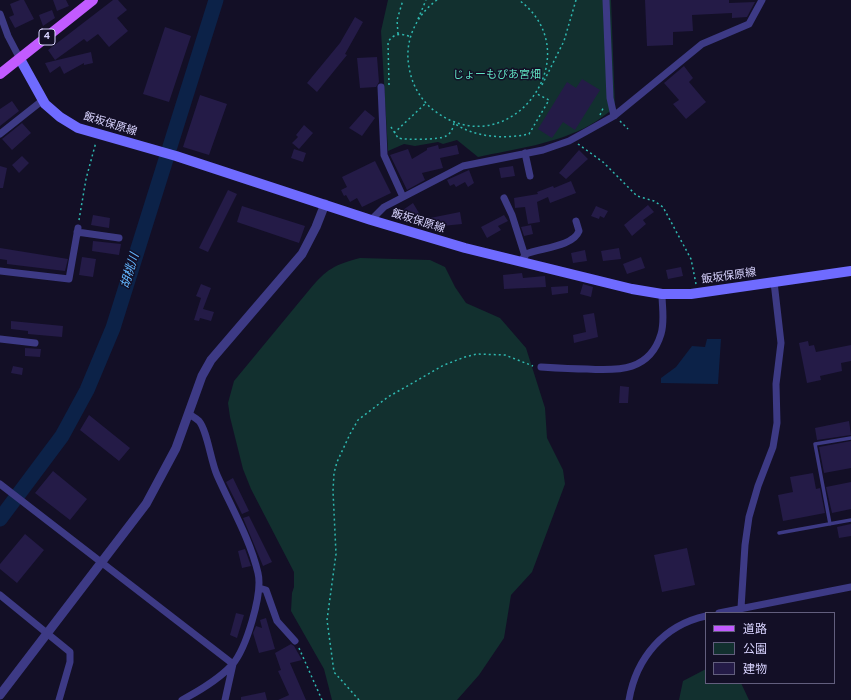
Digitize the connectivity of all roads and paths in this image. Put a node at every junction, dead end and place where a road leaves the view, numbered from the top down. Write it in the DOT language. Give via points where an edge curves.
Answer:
graph roads {
  1 [pos="93,0"];
  2 [pos="403,0"];
  3 [pos="426,0"];
  4 [pos="437,0"];
  5 [pos="519,0"];
  6 [pos="576,0"];
  7 [pos="606,0"];
  8 [pos="762,0"];
  9 [pos="0,14"];
  10 [pos="415,26"];
  11 [pos="398,34"];
  12 [pos="411,37"];
  13 [pos="20,60"];
  14 [pos="0,74"];
  15 [pos="381,87"];
  16 [pos="541,87"];
  17 [pos="389,92"];
  18 [pos="537,94"];
  19 [pos="43,100"];
  20 [pos="426,104"];
  21 [pos="617,118"];
  22 [pos="390,122"];
  23 [pos="454,123"];
  24 [pos="628,129"];
  25 [pos="0,134"];
  26 [pos="394,134"];
  27 [pos="98,135"];
  28 [pos="572,139"];
  29 [pos="583,141"];
  30 [pos="580,146"];
  31 [pos="525,153"];
  32 [pos="530,176"];
  33 [pos="403,197"];
  34 [pos="504,198"];
  35 [pos="325,204"];
  36 [pos="371,220"];
  37 [pos="576,221"];
  38 [pos="78,230"];
  39 [pos="118,238"];
  40 [pos="522,259"];
  41 [pos="0,271"];
  42 [pos="851,271"];
  43 [pos="774,282"];
  44 [pos="662,294"];
  45 [pos="697,294"];
  46 [pos="0,339"];
  47 [pos="35,343"];
  48 [pos="541,367"];
  49 [pos="189,414"];
  50 [pos="851,438"];
  51 [pos="0,484"];
  52 [pos="851,520"];
  53 [pos="830,524"];
  54 [pos="779,533"];
  55 [pos="102,561"];
  56 [pos="851,587"];
  57 [pos="259,588"];
  58 [pos="0,595"];
  59 [pos="741,608"];
  60 [pos="723,612"];
  61 [pos="705,616"];
  62 [pos="48,633"];
  63 [pos="295,641"];
  64 [pos="233,664"];
  65 [pos="0,695"];
  66 [pos="59,700"];
  67 [pos="182,700"];
  68 [pos="225,700"];
  69 [pos="322,700"];
  70 [pos="359,700"];
  71 [pos="629,700"];
  1 -- 13 [label="main road, 4"];
  2 -- 11 [label="path" via="397,20"];
  3 -- 10 [label="path"];
  4 -- 10 [label="path" via="425,10"];
  5 -- 16 [label="path" via="534,14 546,40 548,59"];
  6 -- 16 [label="path" via="564,41"];
  7 -- 21 [label="street" via="610,98"];
  8 -- 21 [label="street" via="749,24 702,44"];
  9 -- 13 [label="street"];
  10 -- 12 [label="path"];
  11 -- 12 [label="path"];
  11 -- 17 [label="path" via="390,38 387,44"];
  12 -- 20 [label="path" via="408,54 410,73"];
  13 -- 14 [label="main road, 4"];
  13 -- 19 [label="main road, 飯坂保原線"];
  15 -- 33 [label="street" via="384,155"];
  16 -- 18 [label="path"];
  18 -- 23 [label="path" via="516,115 499,123 480,126"];
  18 -- 23 [label="path" via="549,100 529,134 479,134"];
  19 -- 25 [label="street"];
  19 -- 27 [label="main road, 飯坂保原線" via="60,117 78,128"];
  20 -- 23 [label="path"];
  20 -- 26 [label="path"];
  21 -- 24 [label="path"];
  21 -- 28 [label="street"];
  22 -- 26 [label="path"];
  23 -- 26 [label="path" via="450,133 443,137 401,139"];
  27 -- 35 [label="main road, 飯坂保原線" via="176,156"];
  27 -- 38 [label="path" via="86,179"];
  28 -- 30 [label="path"];
  28 -- 31 [label="street" via="543,150"];
  29 -- 30 [label="path"];
  30 -- 45 [label="path" via="603,162 637,196 654,201 663,207 691,259 696,276"];
  31 -- 32 [label="street"];
  31 -- 33 [label="street" via="463,166"];
  33 -- 36 [label="street" via="384,207"];
  34 -- 40 [label="street" via="512,215"];
  35 -- 36 [label="main road, 飯坂保原線"];
  35 -- 49 [label="street" via="302,254 211,360 202,376"];
  36 -- 40 [label="main road, 飯坂保原線" via="465,248"];
  37 -- 40 [label="street" via="578,231 574,238 532,252"];
  38 -- 39 [label="street"];
  38 -- 41 [label="street" via="69,279"];
  40 -- 44 [label="main road, 飯坂保原線" via="632,289"];
  42 -- 43 [label="main road, 飯坂保原線"];
  43 -- 45 [label="main road, 飯坂保原線"];
  43 -- 59 [label="street" via="781,343 776,384 777,423 773,447 749,517"];
  44 -- 45 [label="main road, 飯坂保原線"];
  44 -- 48 [label="street" via="661,333 653,350 639,364 612,371"];
  46 -- 47 [label="street"];
  48 -- 70 [label="path" via="505,356 477,354 465,357 444,365 388,397 358,420 350,434 334,473 336,554 327,620 334,672"];
  49 -- 55 [label="street" via="172,457 149,498"];
  49 -- 57 [label="street" via="203,426 212,463 248,541 258,574"];
  50 -- 53 [label="lane" via="815,444"];
  51 -- 55 [label="street"];
  52 -- 53 [label="lane"];
  53 -- 54 [label="lane"];
  55 -- 62 [label="street"];
  55 -- 64 [label="street"];
  56 -- 59 [label="street"];
  57 -- 63 [label="street" via="266,590 278,621"];
  57 -- 64 [label="street" via="245,638"];
  58 -- 62 [label="street"];
  59 -- 60 [label="street"];
  61 -- 71 [label="street" via="678,625 650,649 638,670"];
  62 -- 65 [label="street"];
  62 -- 66 [label="street" via="70,652 70,662"];
  63 -- 69 [label="path"];
  64 -- 67 [label="street" via="224,673"];
  64 -- 68 [label="street"];
}
